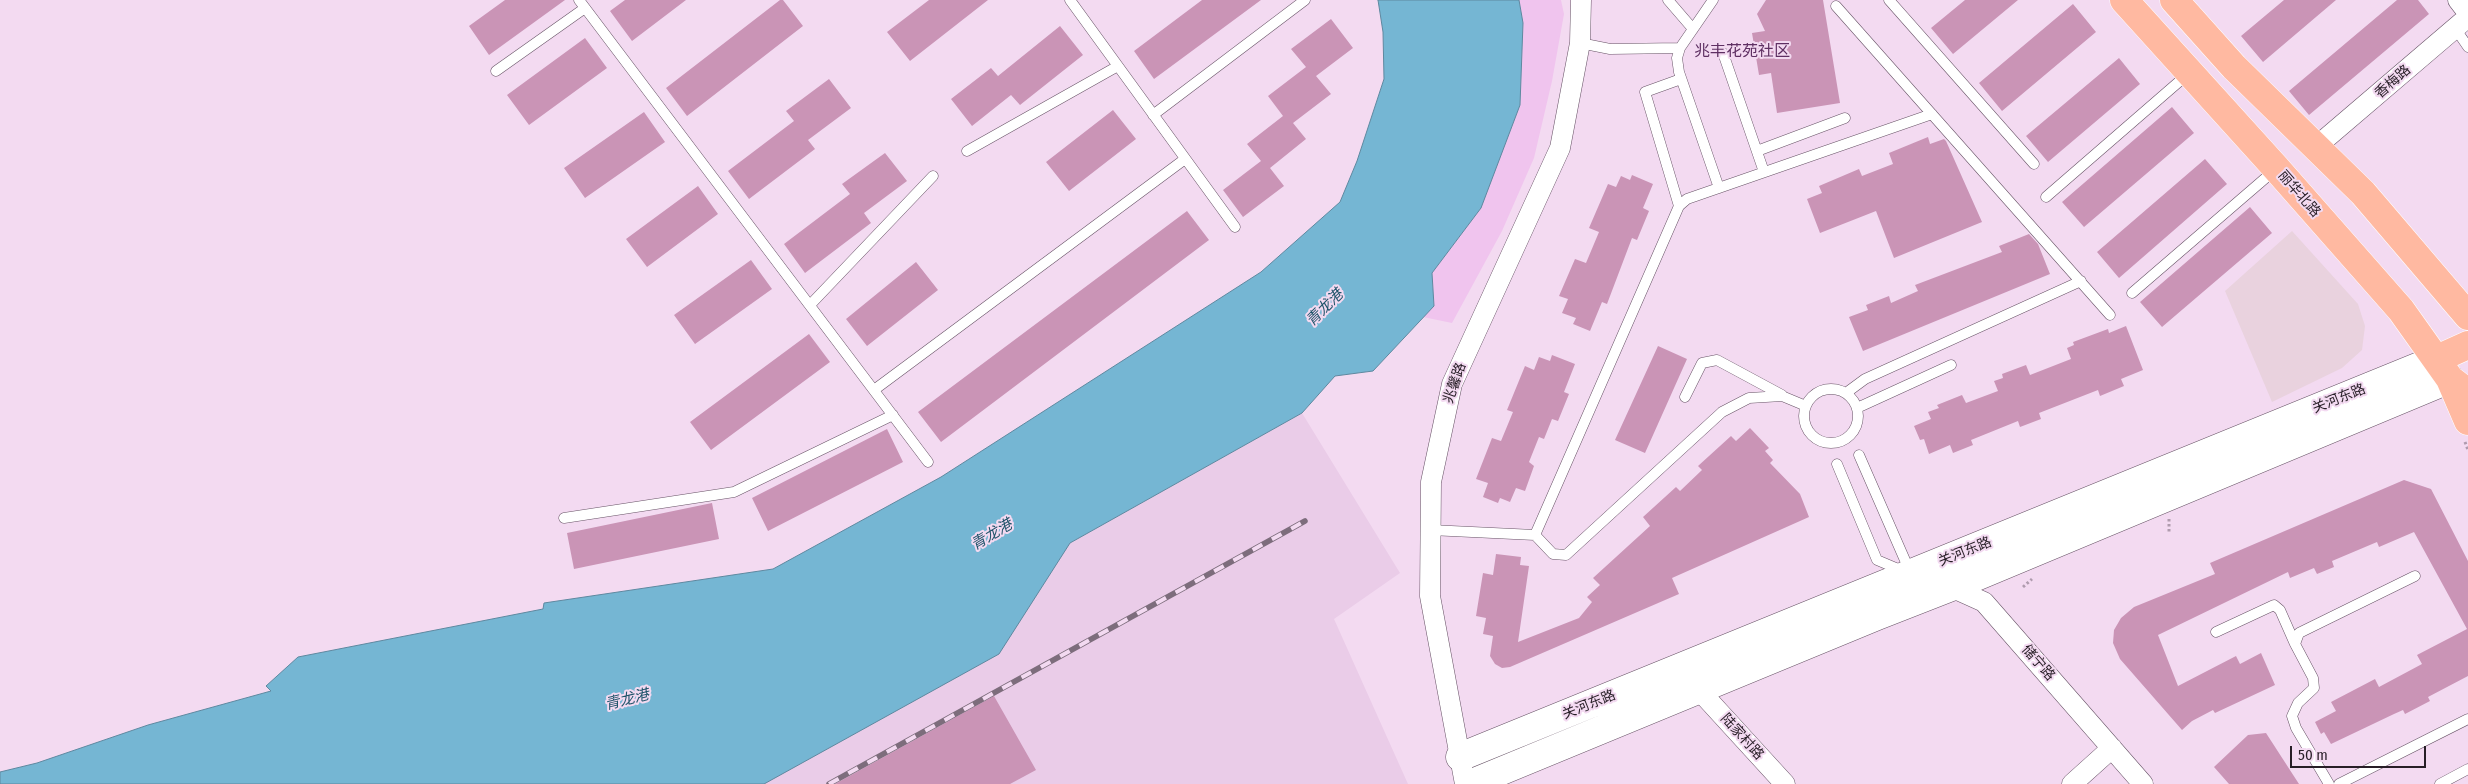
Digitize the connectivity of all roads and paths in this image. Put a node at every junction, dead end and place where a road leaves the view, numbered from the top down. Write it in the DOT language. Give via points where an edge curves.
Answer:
graph roads {
  1 [pos="1070,0"];
  2 [pos="1305,0"];
  3 [pos="1581,0"];
  4 [pos="1668,0"];
  5 [pos="1713,0"];
  6 [pos="1889,0"];
  7 [pos="2124,0"];
  8 [pos="2174,0"];
  9 [pos="2458,0"];
  10 [pos="582,3"];
  11 [pos="1836,6"];
  12 [pos="2468,13"];
  13 [pos="2461,22"];
  14 [pos="1693,29"];
  15 [pos="1580,43"];
  16 [pos="2468,47"];
  17 [pos="1680,48"];
  18 [pos="1723,53"];
  19 [pos="1118,66"];
  20 [pos="496,71"];
  21 [pos="2189,72"];
  22 [pos="1682,78"];
  23 [pos="1153,114"];
  24 [pos="1932,114"];
  25 [pos="1845,118"];
  26 [pos="2317,146"];
  27 [pos="967,151"];
  28 [pos="1757,151"];
  29 [pos="1186,159"];
  30 [pos="2034,164"];
  31 [pos="2276,168"];
  32 [pos="1764,172"];
  33 [pos="933,176"];
  34 [pos="1719,188"];
  35 [pos="2046,197"];
  36 [pos="1678,206"];
  37 [pos="1235,227"];
  38 [pos="2081,282"];
  39 [pos="2132,293"];
  40 [pos="810,305"];
  41 [pos="2110,315"];
  42 [pos="2468,316"];
  43 [pos="2468,345"];
  44 [pos="1951,365"];
  45 [pos="2456,376"];
  46 [pos="874,390"];
  47 [pos="1846,393"];
  48 [pos="1685,396"];
  49 [pos="1782,396"];
  50 [pos="1806,406"];
  51 [pos="1857,408"];
  52 [pos="893,415"];
  53 [pos="2468,421"];
  54 [pos="1854,430"];
  55 [pos="1828,443"];
  56 [pos="1854,444"];
  57 [pos="1833,453"];
  58 [pos="1859,455"];
  59 [pos="928,462"];
  60 [pos="1837,464"];
  61 [pos="564,518"];
  62 [pos="1430,530"];
  63 [pos="1535,535"];
  64 [pos="1911,574"];
  65 [pos="2415,576"];
  66 [pos="1954,586"];
  67 [pos="2216,632"];
  68 [pos="2295,644"];
  69 [pos="1699,690"];
  70 [pos="2468,719"];
  71 [pos="2112,748"];
  72 [pos="1460,757"];
  73 [pos="2468,769"];
  74 [pos="1465,784"];
  75 [pos="1470,784"];
  76 [pos="1785,784"];
  77 [pos="2072,784"];
  78 [pos="2143,784"];
  79 [pos="2329,784"];
  80 [pos="2338,784"];
  81 [pos="2440,784"];
  1 -- 19 [label="lane"];
  2 -- 23 [label="lane"];
  3 -- 15 [label="street, 兆馨路"];
  4 -- 14 [label="lane"];
  5 -- 14 [label="lane"];
  6 -- 30 [label="lane"];
  7 -- 21 [label="main road, 丽华北路"];
  8 -- 26 [label="main road" via="2234,67"];
  9 -- 12 [label="street"];
  10 -- 20 [label="lane"];
  10 -- 40 [label="lane"];
  11 -- 24 [label="lane"];
  13 -- 16 [label="lane"];
  13 -- 26 [label="street, 香梅路"];
  14 -- 17 [label="lane"];
  15 -- 17 [label="lane" via="1610,49"];
  15 -- 62 [label="street, 兆馨路" via="1560,148 1452,384 1431,482"];
  17 -- 22 [label="lane" via="1677,58"];
  18 -- 28 [label="lane"];
  19 -- 23 [label="lane"];
  19 -- 27 [label="lane"];
  21 -- 31 [label="main road, 丽华北路"];
  21 -- 35 [label="lane"];
  22 -- 34 [label="lane"];
  22 -- 36 [label="lane" via="1644,92"];
  23 -- 29 [label="lane"];
  24 -- 32 [label="lane"];
  24 -- 38 [label="lane"];
  25 -- 28 [label="lane"];
  26 -- 42 [label="main road" via="2363,193"];
  28 -- 32 [label="lane"];
  29 -- 37 [label="lane"];
  29 -- 46 [label="lane"];
  31 -- 39 [label="lane"];
  31 -- 45 [label="main road, 丽华北路"];
  32 -- 34 [label="lane"];
  33 -- 40 [label="lane"];
  34 -- 36 [label="lane" via="1686,199"];
  36 -- 63 [label="lane"];
  38 -- 41 [label="lane"];
  38 -- 47 [label="lane" via="1866,379"];
  40 -- 46 [label="lane"];
  43 -- 45 [label="main road, 关河东路"];
  44 -- 51 [label="lane"];
  45 -- 53 [label="main road, 丽华北路"];
  45 -- 64 [label="main road, 关河东路"];
  45 -- 66 [label="main road, 关河东路"];
  46 -- 52 [label="lane"];
  47 -- 50 [label="lane" via="1828,389 1819,392"];
  47 -- 51 [label="lane"];
  48 -- 49 [label="lane" via="1702,363 1717,360"];
  49 -- 50 [label="lane"];
  49 -- 63 [label="lane" via="1749,398 1722,412 1566,555 1553,554"];
  50 -- 55 [label="lane" via="1804,414 1808,430"];
  51 -- 54 [label="lane"];
  52 -- 59 [label="lane"];
  52 -- 61 [label="lane" via="734,492"];
  54 -- 55 [label="lane" via="1844,440"];
  54 -- 56 [label="lane"];
  55 -- 57 [label="lane"];
  58 -- 64 [label="lane"];
  60 -- 64 [label="lane" via="1878,560"];
  62 -- 63 [label="lane"];
  62 -- 72 [label="street, 兆馨路" via="1430,596"];
  64 -- 66 [label="street, 储宁路"];
  64 -- 72 [label="main road, 关河东路"];
  65 -- 68 [label="lane" via="2298,633"];
  66 -- 69 [label="main road, 关河东路"];
  66 -- 71 [label="street, 储宁路" via="1984,602"];
  67 -- 68 [label="lane" via="2274,605 2280,610"];
  68 -- 79 [label="lane" via="2313,678 2314,688 2298,703 2292,716"];
  69 -- 75 [label="main road, 关河东路"];
  69 -- 76 [label="street, 陆家村路"];
  70 -- 80 [label="lane"];
  71 -- 77 [label="street"];
  71 -- 78 [label="street, 储宁路"];
  72 -- 74 [label="street, 兆馨路"];
  73 -- 81 [label="lane"];
}
